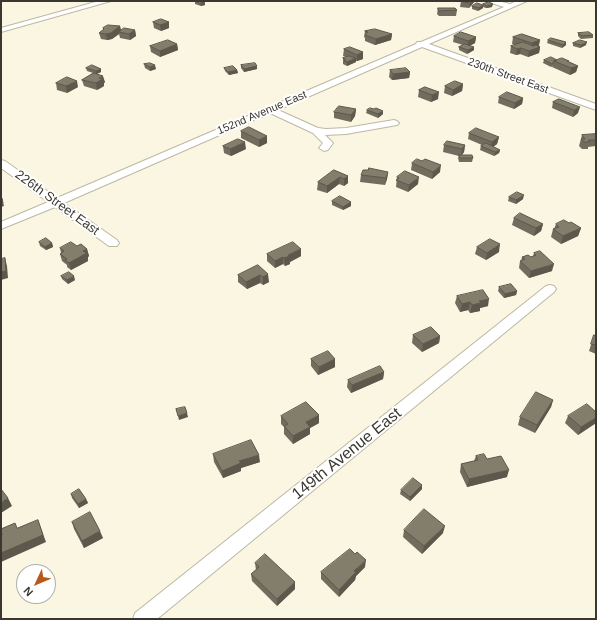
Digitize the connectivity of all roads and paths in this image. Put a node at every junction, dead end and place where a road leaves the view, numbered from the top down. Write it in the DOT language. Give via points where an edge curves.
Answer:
graph roads {
  1 [pos="107,1"];
  2 [pos="488,1"];
  3 [pos="523,1"];
  4 [pos="510,6"];
  5 [pos="1,30"];
  6 [pos="420,44"];
  7 [pos="596,107"];
  8 [pos="270,110"];
  9 [pos="394,123"];
  10 [pos="316,131"];
  11 [pos="336,133"];
  12 [pos="1,163"];
  13 [pos="56,202"];
  14 [pos="1,226"];
  15 [pos="113,243"];
  16 [pos="550,288"];
  17 [pos="142,619"];
  1 -- 5 [label="street"];
  2 -- 4 [label="street"];
  3 -- 4 [label="street, 152nd Avenue East"];
  4 -- 6 [label="street, 152nd Avenue East"];
  6 -- 7 [label="street, 230th Street East"];
  6 -- 8 [label="street, 152nd Avenue East"];
  8 -- 10 [label="street"];
  8 -- 13 [label="street, 152nd Avenue East"];
  9 -- 11 [label="street"];
  10 -- 11 [label="street"];
  10 -- 11 [label="street" via="326,145 339,139"];
  12 -- 13 [label="street, 226th Street East"];
  13 -- 14 [label="street, 152nd Avenue East"];
  13 -- 15 [label="street, 226th Street East"];
  16 -- 17 [label="street, 149th Avenue East"];
}
